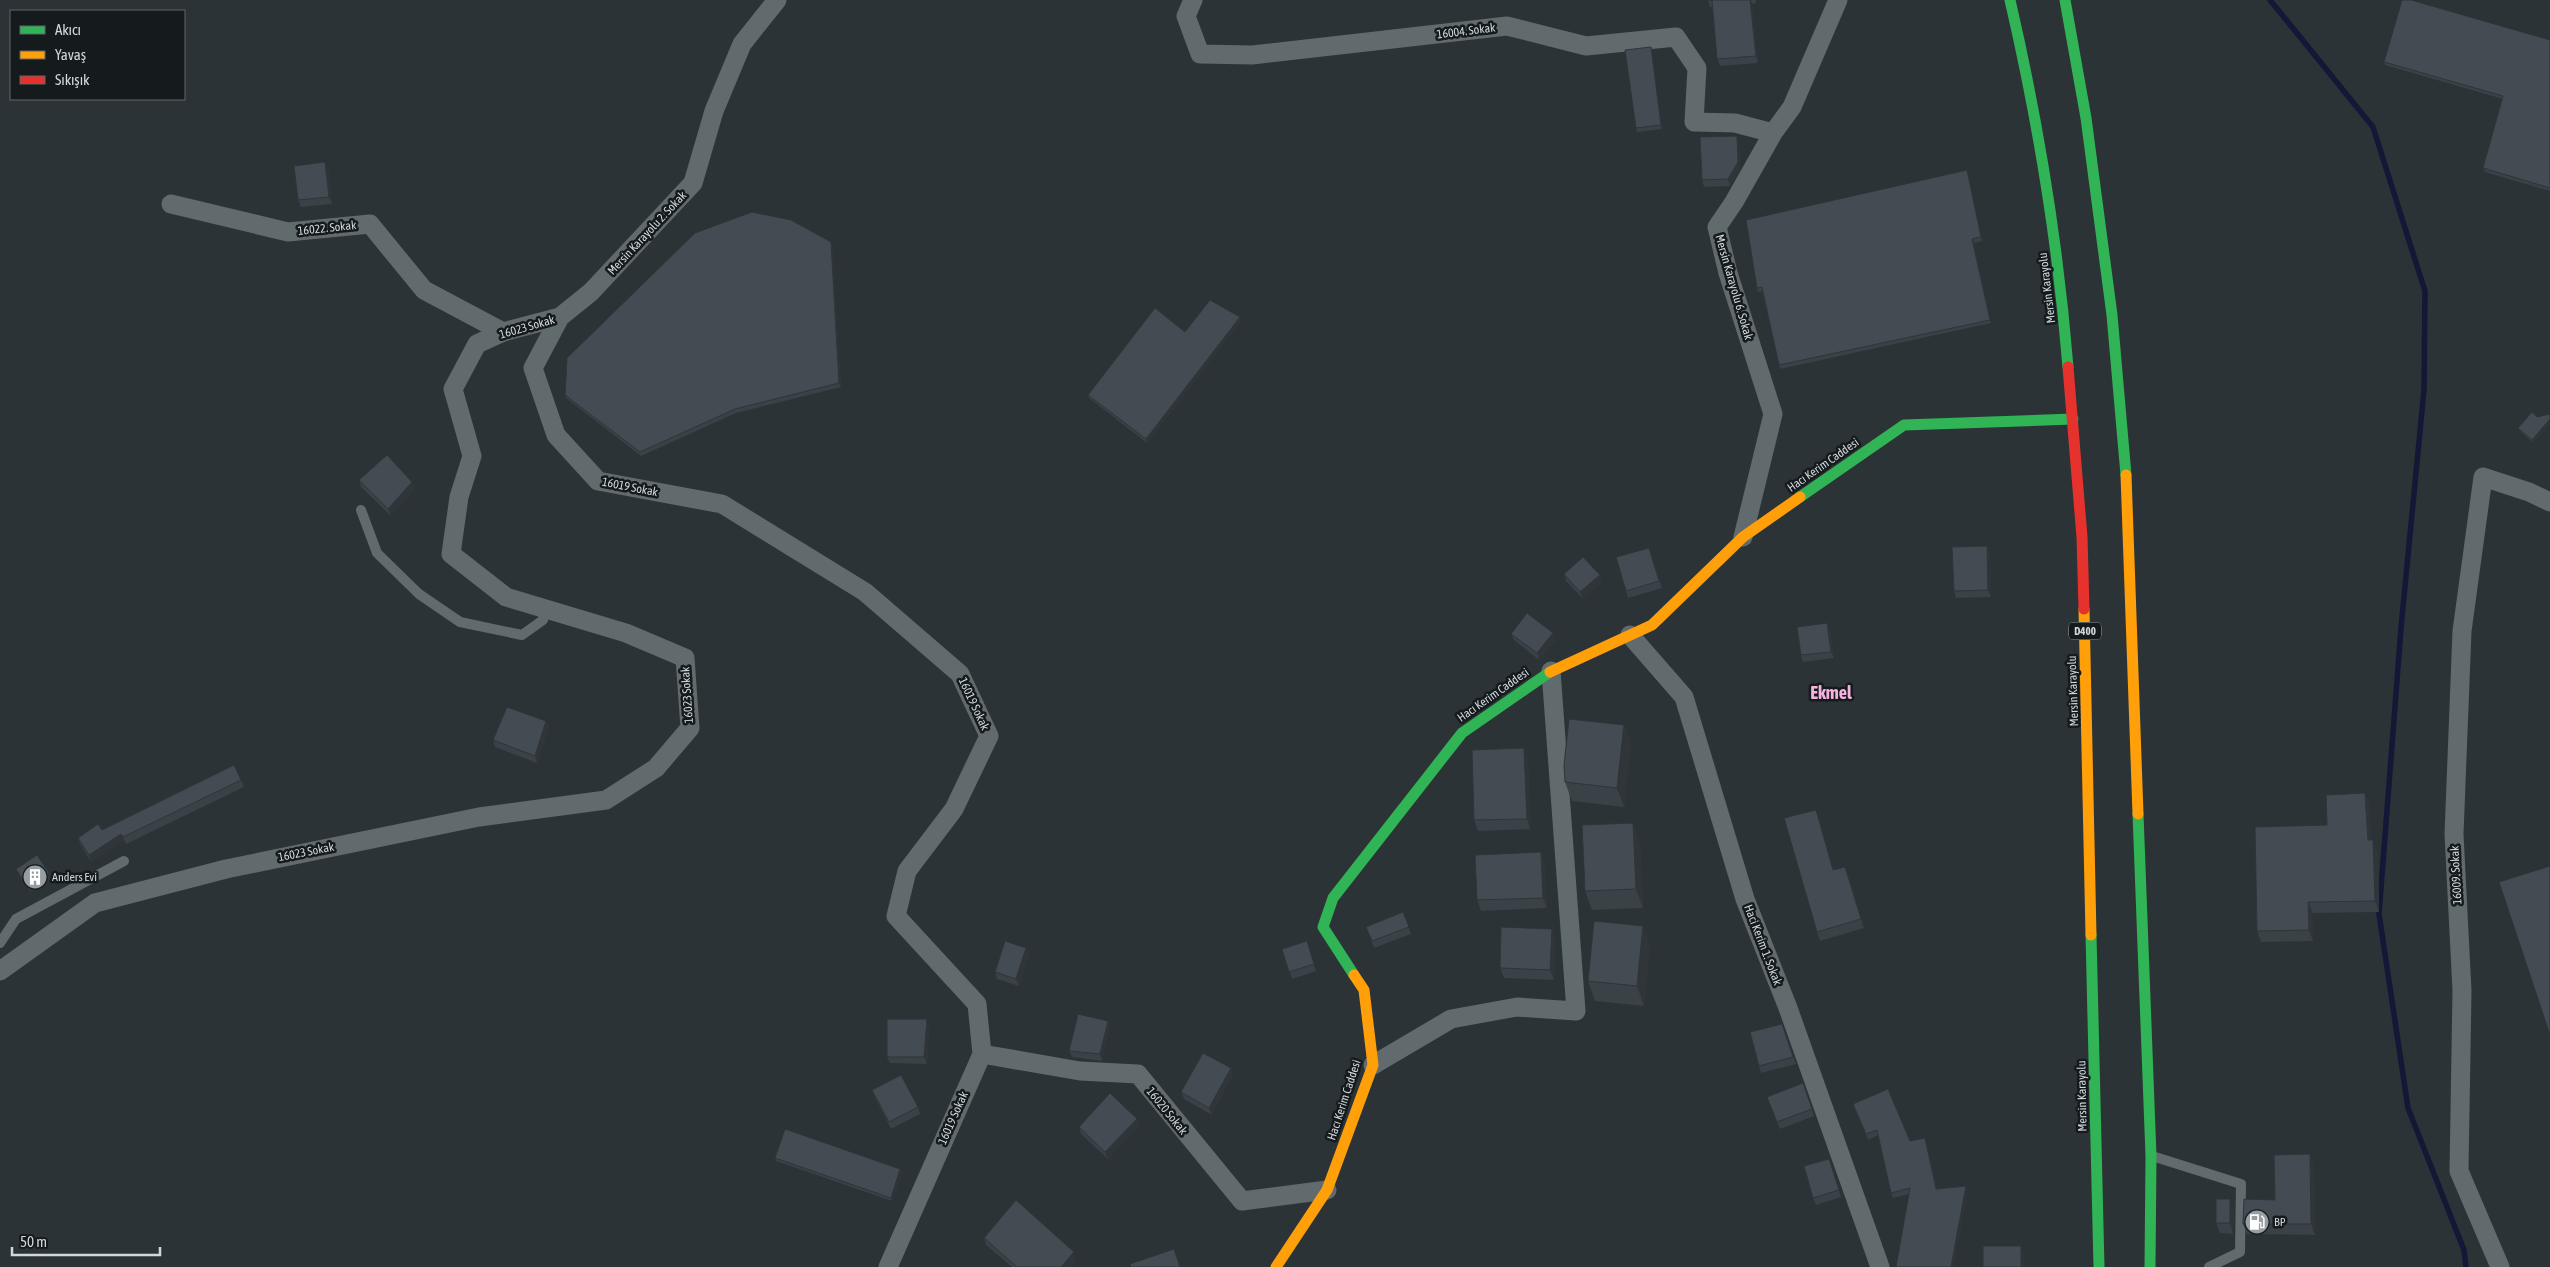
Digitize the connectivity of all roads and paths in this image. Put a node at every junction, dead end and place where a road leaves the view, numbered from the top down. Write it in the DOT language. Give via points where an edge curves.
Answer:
graph roads {
  1 [pos="776,0"];
  2 [pos="1193,0"];
  3 [pos="1838,0"];
  4 [pos="2010,0"];
  5 [pos="2065,0"];
  6 [pos="1773,134"];
  7 [pos="172,204"];
  8 [pos="560,317"];
  9 [pos="503,332"];
  10 [pos="2073,419"];
  11 [pos="2550,502"];
  12 [pos="361,510"];
  13 [pos="1743,537"];
  14 [pos="545,609"];
  15 [pos="1630,635"];
  16 [pos="1551,671"];
  17 [pos="124,861"];
  18 [pos="0,943"];
  19 [pos="0,971"];
  20 [pos="982,1054"];
  21 [pos="1373,1065"];
  22 [pos="2151,1156"];
  23 [pos="1327,1190"];
  24 [pos="888,1267"];
  25 [pos="1276,1267"];
  26 [pos="1880,1267"];
  27 [pos="2099,1267"];
  28 [pos="2150,1267"];
  29 [pos="2209,1267"];
  30 [pos="2500,1267"];
  1 -- 8 [label="street, Mersin Karayolu 2. Sokak" via="742,44 714,111 693,182 591,292"];
  2 -- 6 [label="street, 16004. Sokak" via="1186,16 1200,54 1252,55 1508,26 1586,46 1676,37 1697,68 1694,122 1735,122"];
  3 -- 6 [label="street, Mersin Karayolu 6. Sokak" via="1792,107"];
  4 -- 10 [label="main road, Mersin Karayolu / D400" via="2030,90 2061,282"];
  5 -- 22 [label="main road" via="2086,118 2110,296 2126,479"];
  6 -- 13 [label="street, Mersin Karayolu 6. Sokak" via="1717,227 1728,273 1773,414"];
  7 -- 9 [label="street, 16022. Sokak" via="288,232 370,224 424,290"];
  8 -- 9 [label="street, 16023 Sokak"];
  8 -- 20 [label="street, 16019 Sokak" via="533,368 556,435 598,481 722,504 864,592 960,674 989,736 954,809 906,871 896,916 977,1004"];
  9 -- 14 [label="street, 16023 Sokak" via="477,344 453,389 472,456 459,497 451,554 506,597"];
  10 -- 13 [label="main road, Hacı Kerim Caddesi" via="1904,426"];
  10 -- 27 [label="main road, Mersin Karayolu / D400" via="2084,594"];
  11 -- 30 [label="street, 16009. Sokak" via="2483,477 2462,631 2454,834 2462,991 2459,1172"];
  12 -- 14 [label="lane" via="377,552 419,594 460,622 522,635 543,620"];
  13 -- 15 [label="main road, Hacı Kerim Caddesi" via="1652,625"];
  14 -- 19 [label="street, 16023 Sokak" via="626,633 685,658 690,728 656,768 606,800 470,819 226,869 95,903"];
  15 -- 16 [label="main road, Hacı Kerim Caddesi"];
  15 -- 26 [label="street, Haci Kerim 1. Sokak" via="1684,697 1745,899 1791,1017"];
  16 -- 21 [label="main road, Hacı Kerim Caddesi" via="1462,733 1333,898 1323,927 1364,990"];
  16 -- 21 [label="street" via="1576,1011 1517,1006 1451,1019"];
  17 -- 18 [label="lane" via="16,919"];
  20 -- 23 [label="street, 16020 Sokak" via="1080,1071 1138,1074 1242,1201"];
  20 -- 24 [label="street, 16019 Sokak"];
  21 -- 23 [label="main road, Hacı Kerim Caddesi"];
  22 -- 28 [label="main road"];
  22 -- 29 [label="lane" via="2241,1184 2240,1252"];
  23 -- 25 [label="main road, Hacı Kerim Caddesi"];
}
